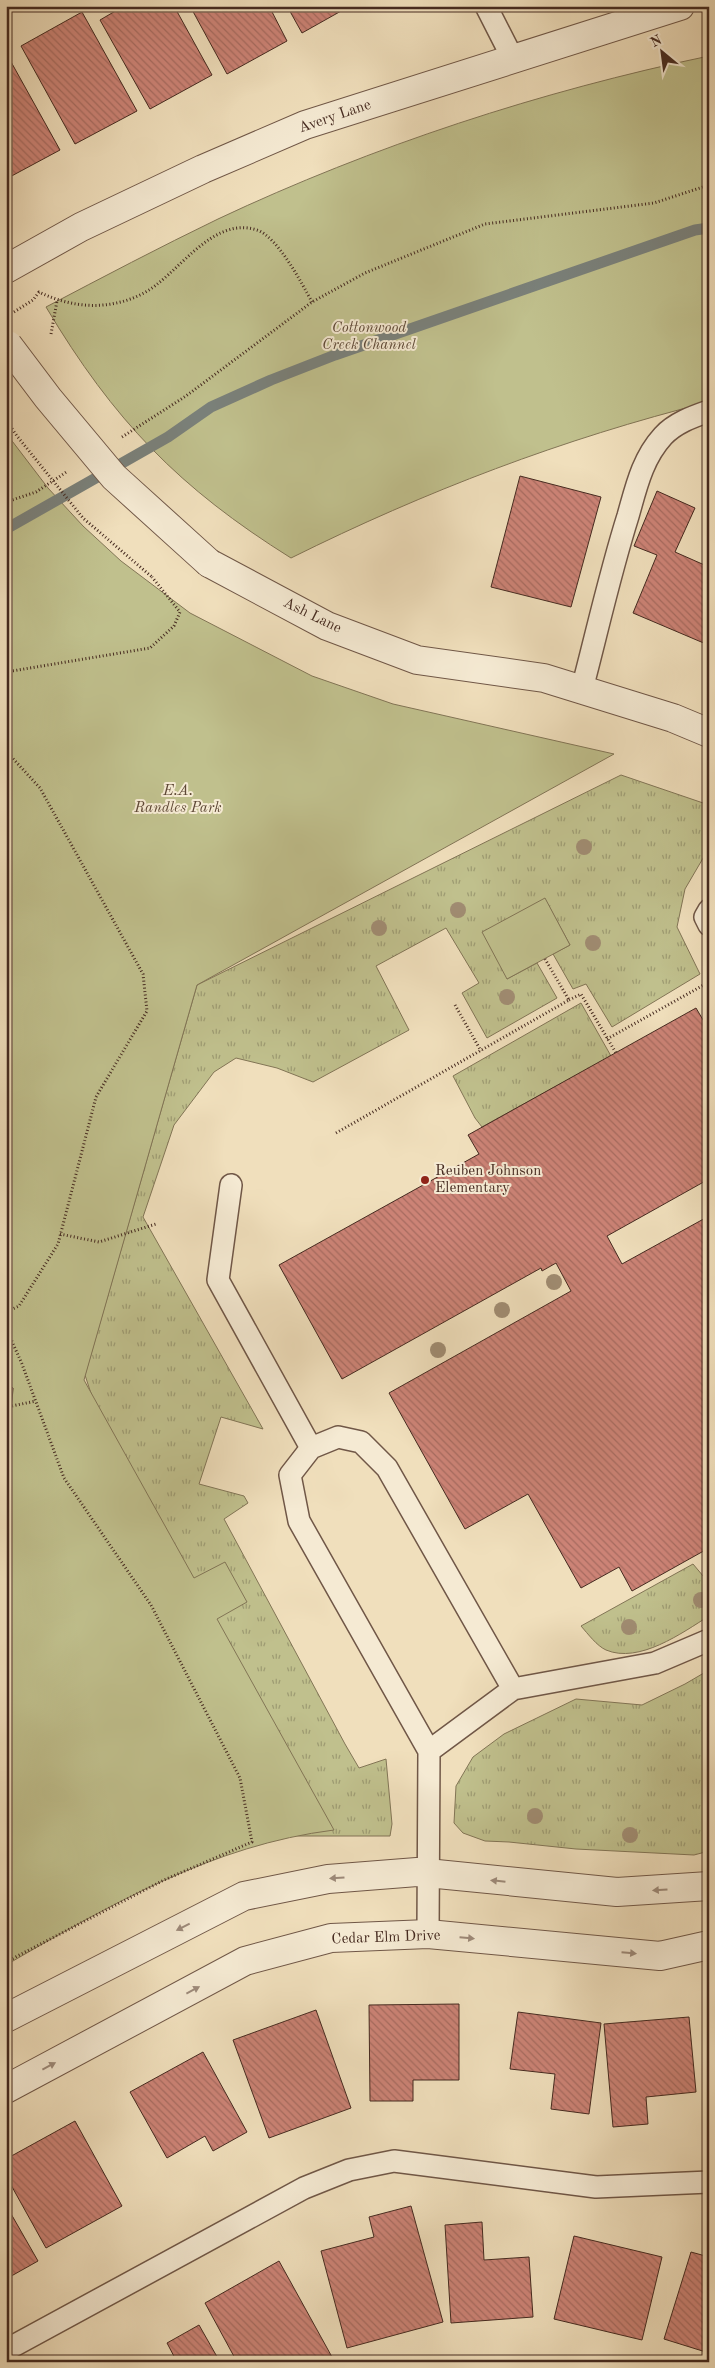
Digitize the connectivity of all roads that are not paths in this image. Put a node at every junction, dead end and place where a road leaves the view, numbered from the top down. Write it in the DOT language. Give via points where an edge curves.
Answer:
graph roads {
  1 [pos="486,6"];
  2 [pos="680,6"];
  3 [pos="513,59"];
  4 [pos="6,268"];
  5 [pos="7,344"];
  6 [pos="709,411"];
  7 [pos="582,690"];
  8 [pos="709,733"];
  9 [pos="709,910"];
  10 [pos="709,924"];
  11 [pos="231,1185"];
  12 [pos="311,1448"];
  13 [pos="709,1640"];
  14 [pos="513,1689"];
  15 [pos="429,1751"];
  16 [pos="429,1874"];
  17 [pos="709,1886"];
  18 [pos="428,1934"];
  19 [pos="709,1945"];
  20 [pos="6,2018"];
  21 [pos="6,2089"];
  22 [pos="709,2182"];
  23 [pos="6,2350"];
  1 -- 3 [label="lane"];
  2 -- 3 [label="street, Avery Lane"];
  3 -- 4 [label="street, Avery Lane" via="305,125 81,227"];
  5 -- 7 [label="street, Ash Lane, bridge" via="114,477 208,563 327,626 417,660 544,678"];
  6 -- 7 [label="lane" via="670,429 644,462 614,559"];
  7 -- 8 [label="street, Ash Lane" via="673,718"];
  9 -- 10 [label="lane" via="706,917"];
  11 -- 12 [label="lane" via="218,1280"];
  12 -- 14 [label="lane" via="338,1437 361,1442 387,1468"];
  12 -- 15 [label="lane" via="290,1475 300,1521"];
  13 -- 14 [label="lane" via="656,1663"];
  14 -- 15 [label="lane"];
  15 -- 16 [label="lane"];
  17 -- 16 [label="street, one-way" via="618,1892"];
  16 -- 18 [label="lane"];
  16 -- 20 [label="street, one-way" via="417,1872 328,1879 244,1896"];
  18 -- 19 [label="street, Cedar Elm Drive, one-way" via="660,1956"];
  21 -- 18 [label="street, Cedar Elm Drive, one-way" via="245,1962 331,1938"];
  22 -- 23 [label="lane" via="596,2187 394,2161 349,2170 304,2188"];
}
